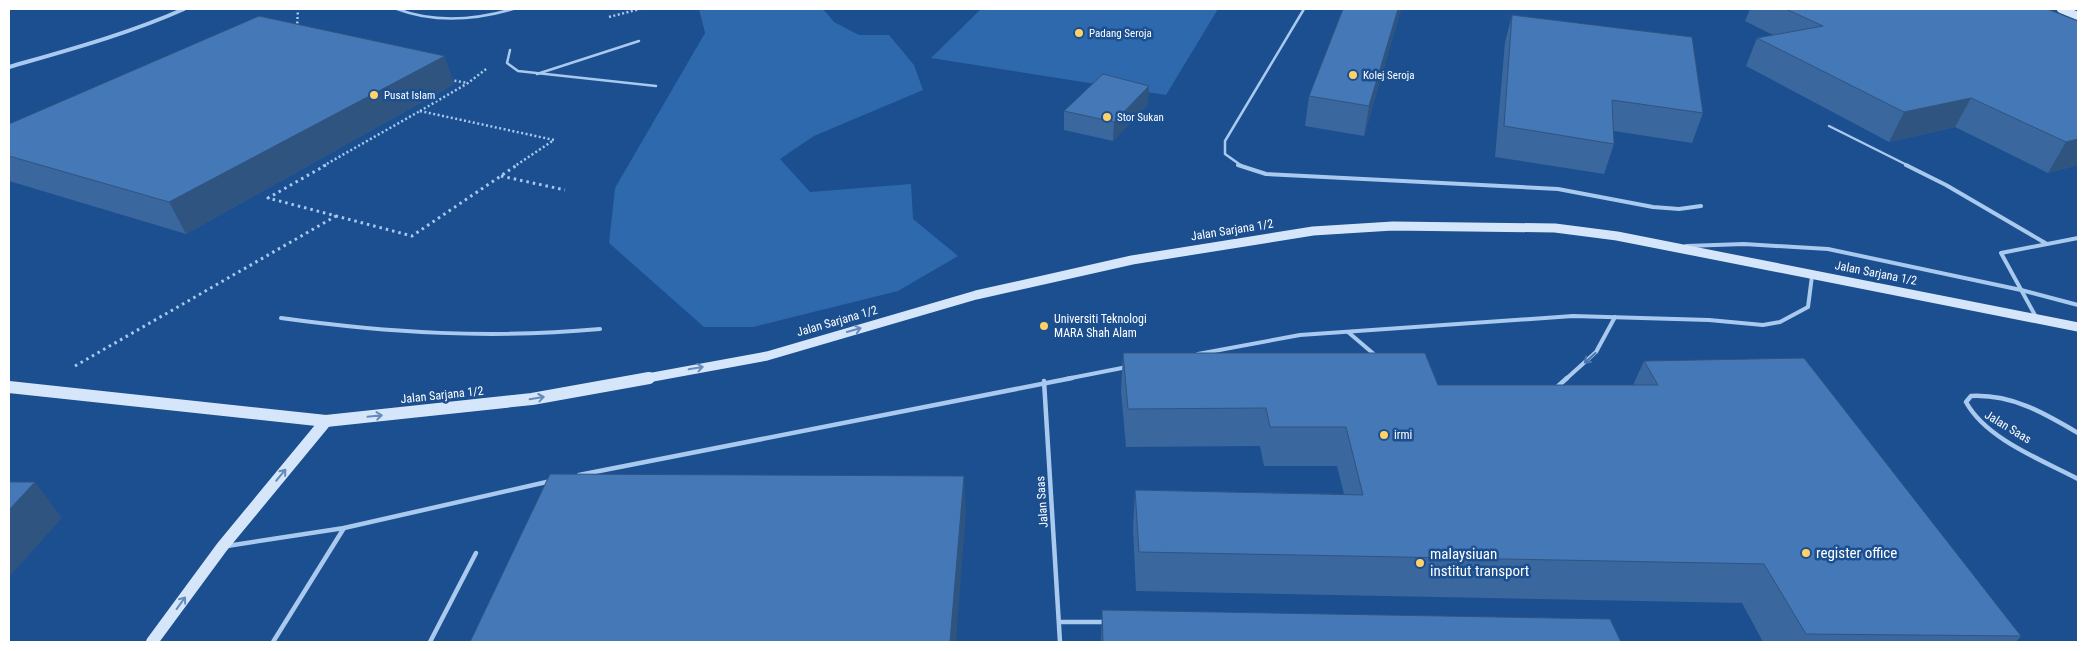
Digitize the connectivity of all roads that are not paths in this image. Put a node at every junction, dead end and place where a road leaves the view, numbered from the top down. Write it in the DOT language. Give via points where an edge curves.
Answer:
graph roads {
  1 [pos="184,9"];
  2 [pos="397,9"];
  3 [pos="513,9"];
  4 [pos="1304,9"];
  5 [pos="2061,9"];
  6 [pos="2078,16"];
  7 [pos="639,41"];
  8 [pos="510,50"];
  9 [pos="9,67"];
  10 [pos="535,75"];
  11 [pos="656,86"];
  12 [pos="1829,126"];
  13 [pos="1701,206"];
  14 [pos="2078,238"];
  15 [pos="2046,244"];
  16 [pos="1669,246"];
  17 [pos="1812,274"];
  18 [pos="2021,290"];
  19 [pos="2078,305"];
  20 [pos="1615,317"];
  21 [pos="281,318"];
  22 [pos="2037,319"];
  23 [pos="2078,327"];
  24 [pos="600,329"];
  25 [pos="1348,332"];
  26 [pos="1192,355"];
  27 [pos="1380,359"];
  28 [pos="1133,366"];
  29 [pos="1044,381"];
  30 [pos="9,387"];
  31 [pos="1551,393"];
  32 [pos="326,421"];
  33 [pos="2078,433"];
  34 [pos="574,476"];
  35 [pos="2078,479"];
  36 [pos="554,480"];
  37 [pos="344,528"];
  38 [pos="222,547"];
  39 [pos="476,553"];
  40 [pos="1060,622"];
  41 [pos="1110,622"];
  42 [pos="152,642"];
  43 [pos="273,642"];
  44 [pos="430,642"];
  45 [pos="1060,642"];
  1 -- 9 [label="street" via="99,41"];
  2 -- 3 [label="lane" via="414,16 451,19"];
  4 -- 13 [label="lane" via="1225,141 1225,154 1238,165 1266,174 1558,188 1653,207 1679,209"];
  5 -- 6 [label="street"];
  7 -- 10 [label="lane"];
  8 -- 10 [label="lane" via="507,63 518,71"];
  10 -- 11 [label="lane"];
  12 -- 15 [label="lane" via="1946,185"];
  14 -- 15 [label="lane"];
  15 -- 18 [label="lane" via="2001,253"];
  16 -- 17 [label="street, Jalan Sarjana 1/2"];
  16 -- 18 [label="lane, Jalan Sarjana 1/2" via="1744,244 1828,249"];
  32 -- 16 [label="street, Jalan Sarjana 1/2, one-way" via="532,399 767,356 996,291 1132,260 1313,231 1393,226 1555,228"];
  17 -- 20 [label="lane" via="1808,307 1780,322 1763,325"];
  17 -- 22 [label="street, Jalan Sarjana 1/2"];
  18 -- 19 [label="lane, Jalan Sarjana 1/2"];
  18 -- 22 [label="lane"];
  20 -- 25 [label="lane" via="1573,316"];
  20 -- 31 [label="lane, one-way" via="1596,352"];
  21 -- 24 [label="lane" via="431,335 544,335"];
  22 -- 23 [label="street, Jalan Sarjana 1/2"];
  25 -- 26 [label="lane" via="1300,335"];
  25 -- 27 [label="lane"];
  28 -- 29 [label="lane"];
  29 -- 34 [label="lane"];
  29 -- 40 [label="lane, Jalan Saas"];
  30 -- 32 [label="street, Jalan Sarjana 1/2"];
  38 -- 32 [label="street, one-way"];
  33 -- 35 [label="lane, Jalan Saas" via="2041,412 2002,396 1971,396 1966,402 1968,411 1977,421 1994,433"];
  36 -- 37 [label="lane"];
  37 -- 38 [label="lane"];
  37 -- 43 [label="lane"];
  42 -- 38 [label="street, one-way"];
  39 -- 44 [label="lane"];
  40 -- 41 [label="lane"];
  40 -- 45 [label="lane, Jalan Saas"];
}
